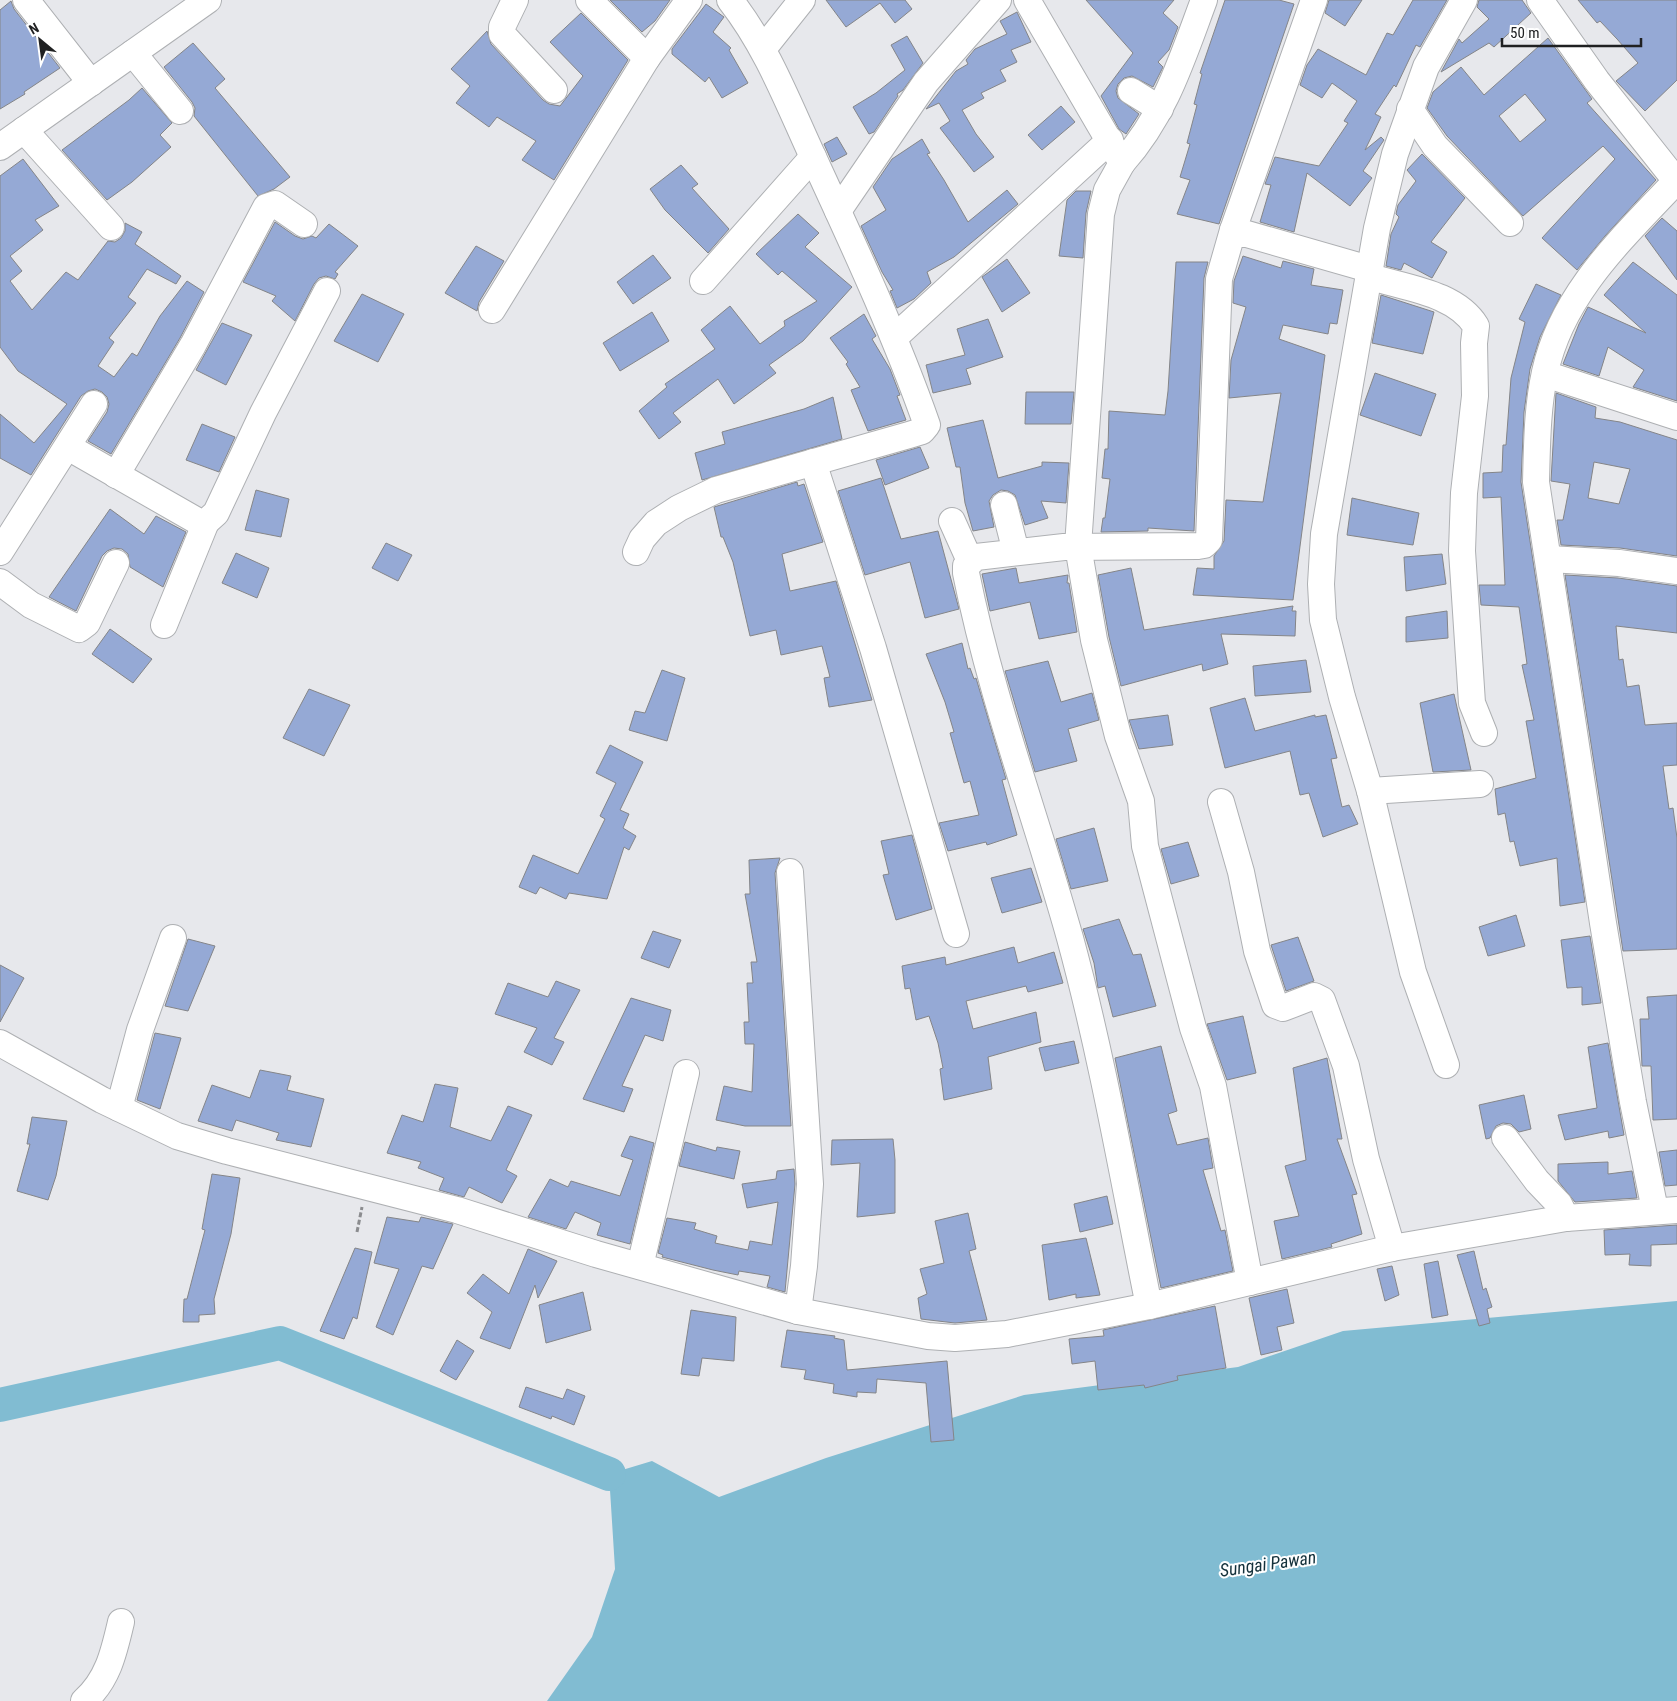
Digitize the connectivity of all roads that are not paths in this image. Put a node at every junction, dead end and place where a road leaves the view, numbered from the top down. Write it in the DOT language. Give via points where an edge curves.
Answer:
graph roads {
  1 [pos="26,0"];
  2 [pos="208,0"];
  3 [pos="515,0"];
  4 [pos="589,0"];
  5 [pos="689,0"];
  6 [pos="730,0"];
  7 [pos="802,0"];
  8 [pos="998,0"];
  9 [pos="1027,0"];
  10 [pos="1204,0"];
  11 [pos="1314,0"];
  12 [pos="1464,0"];
  13 [pos="1540,0"];
  14 [pos="763,49"];
  15 [pos="133,53"];
  16 [pos="648,58"];
  17 [pos="91,83"];
  18 [pos="554,90"];
  19 [pos="1131,91"];
  20 [pos="1160,109"];
  21 [pos="1410,109"];
  22 [pos="180,112"];
  23 [pos="24,130"];
  24 [pos="1110,140"];
  25 [pos="0,147"];
  26 [pos="813,158"];
  27 [pos="1122,163"];
  28 [pos="1677,181"];
  29 [pos="838,211"];
  30 [pos="1510,223"];
  31 [pos="304,224"];
  32 [pos="111,227"];
  33 [pos="1234,230"];
  34 [pos="1369,272"];
  35 [pos="703,281"];
  36 [pos="327,291"];
  37 [pos="492,310"];
  38 [pos="895,337"];
  39 [pos="1545,374"];
  40 [pos="94,404"];
  41 [pos="1677,417"];
  42 [pos="68,447"];
  43 [pos="812,462"];
  44 [pos="116,475"];
  45 [pos="1004,505"];
  46 [pos="952,521"];
  47 [pos="206,522"];
  48 [pos="1078,546"];
  49 [pos="0,552"];
  50 [pos="636,552"];
  51 [pos="1016,552"];
  52 [pos="1549,559"];
  53 [pos="970,561"];
  54 [pos="116,563"];
  55 [pos="1677,571"];
  56 [pos="0,582"];
  57 [pos="164,625"];
  58 [pos="1484,733"];
  59 [pos="1480,784"];
  60 [pos="1370,791"];
  61 [pos="1221,802"];
  62 [pos="790,872"];
  63 [pos="956,934"];
  64 [pos="173,938"];
  65 [pos="0,1044"];
  66 [pos="1446,1065"];
  67 [pos="686,1073"];
  68 [pos="119,1108"];
  69 [pos="1505,1138"];
  70 [pos="1666,1210"];
  71 [pos="1566,1218"];
  72 [pos="1392,1248"];
  73 [pos="640,1266"];
  74 [pos="1250,1282"];
  75 [pos="1149,1306"];
  76 [pos="798,1311"];
  77 [pos="121,1622"];
  78 [pos="84,1701"];
  1 -- 17 [label="street"];
  2 -- 15 [label="street"];
  3 -- 18 [label="street" via="502,34"];
  4 -- 16 [label="street"];
  5 -- 16 [label="street"];
  6 -- 14 [label="street"];
  7 -- 14 [label="street"];
  8 -- 29 [label="street" via="926,82"];
  9 -- 24 [label="street"];
  10 -- 20 [label="street"];
  11 -- 33 [label="street"];
  12 -- 21 [label="street" via="1426,67"];
  13 -- 28 [label="street" via="1597,81"];
  14 -- 26 [label="street"];
  15 -- 17 [label="street"];
  15 -- 22 [label="street"];
  16 -- 37 [label="street"];
  17 -- 23 [label="street"];
  19 -- 20 [label="street"];
  20 -- 27 [label="street" via="1146,134"];
  21 -- 30 [label="street" via="1435,146"];
  21 -- 34 [label="street" via="1395,154"];
  23 -- 25 [label="street"];
  23 -- 32 [label="street"];
  24 -- 27 [label="street"];
  24 -- 38 [label="street"];
  26 -- 29 [label="street"];
  26 -- 35 [label="street"];
  27 -- 48 [label="street" via="1107,190 1101,214"];
  28 -- 39 [label="street" via="1602,261 1574,299 1561,325"];
  29 -- 38 [label="street"];
  31 -- 44 [label="street" via="275,204 266,207 193,345"];
  33 -- 34 [label="street"];
  33 -- 48 [label="street" via="1219,279 1210,540 1198,546"];
  34 -- 58 [label="street" via="1463,308 1476,326 1475,396 1464,493 1462,551 1472,703"];
  34 -- 60 [label="street" via="1324,534 1322,584 1324,620 1342,697"];
  36 -- 47 [label="street" via="263,413 216,514"];
  38 -- 43 [label="street" via="926,428"];
  39 -- 41 [label="street"];
  39 -- 52 [label="street" via="1537,439 1536,482"];
  40 -- 42 [label="street"];
  42 -- 44 [label="street"];
  42 -- 49 [label="street"];
  43 -- 50 [label="street" via="716,490 679,508 656,523 642,538"];
  43 -- 63 [label="street" via="873,648"];
  44 -- 47 [label="street" via="199,522"];
  45 -- 51 [label="street"];
  46 -- 53 [label="street"];
  47 -- 57 [label="street"];
  48 -- 51 [label="street"];
  48 -- 74 [label="street" via="1094,640 1118,736 1140,801 1145,846 1213,1086"];
  51 -- 53 [label="street" via="976,557"];
  52 -- 55 [label="street" via="1619,563"];
  52 -- 70 [label="street" via="1607,951 1633,1102"];
  53 -- 75 [label="street" via="966,573 983,648 1094,1031"];
  54 -- 56 [label="street" via="87,623 79,629 31,605"];
  59 -- 60 [label="street"];
  60 -- 66 [label="street" via="1396,911 1413,972"];
  61 -- 72 [label="street" via="1242,872 1257,951 1275,1005 1283,1008 1314,996 1322,1000 1346,1066 1366,1159"];
  62 -- 76 [label="street" via="810,1184"];
  64 -- 68 [label="street" via="140,1030"];
  65 -- 68 [label="street"];
  67 -- 73 [label="street"];
  68 -- 73 [label="street" via="177,1136 483,1218"];
  69 -- 71 [label="street" via="1537,1182 1559,1204"];
  70 -- 71 [label="street"];
  71 -- 72 [label="street"];
  72 -- 74 [label="street"];
  73 -- 76 [label="street"];
  74 -- 75 [label="street"];
  75 -- 76 [label="street" via="1007,1334 955,1338"];
  77 -- 78 [label="street" via="112,1659 100,1685"];
}
